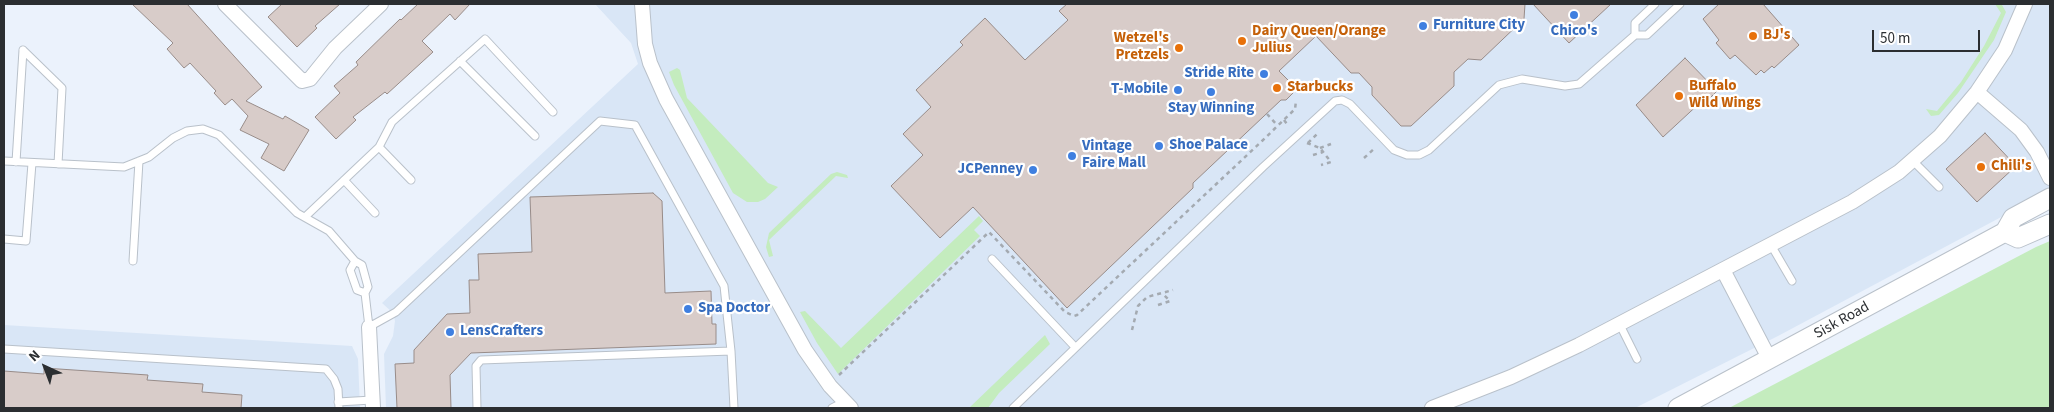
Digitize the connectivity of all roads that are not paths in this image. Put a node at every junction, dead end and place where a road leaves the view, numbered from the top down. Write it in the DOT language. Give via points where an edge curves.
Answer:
graph roads {
  1 [pos="225,4"];
  2 [pos="381,4"];
  3 [pos="642,4"];
  4 [pos="1655,4"];
  5 [pos="1680,4"];
  6 [pos="2025,4"];
  7 [pos="1635,35"];
  8 [pos="460,61"];
  9 [pos="1977,92"];
  10 [pos="553,112"];
  11 [pos="535,136"];
  12 [pos="379,147"];
  13 [pos="139,161"];
  14 [pos="1913,161"];
  15 [pos="4,162"];
  16 [pos="16,162"];
  17 [pos="32,163"];
  18 [pos="58,164"];
  19 [pos="2050,178"];
  20 [pos="344,180"];
  21 [pos="411,180"];
  22 [pos="1939,187"];
  23 [pos="2050,198"];
  24 [pos="375,213"];
  25 [pos="305,217"];
  26 [pos="2050,224"];
  27 [pos="2005,232"];
  28 [pos="4,239"];
  29 [pos="1771,245"];
  30 [pos="992,259"];
  31 [pos="133,261"];
  32 [pos="355,261"];
  33 [pos="1724,270"];
  34 [pos="1792,281"];
  35 [pos="365,293"];
  36 [pos="1619,323"];
  37 [pos="369,327"];
  38 [pos="1075,347"];
  39 [pos="4,349"];
  40 [pos="731,351"];
  41 [pos="1637,359"];
  42 [pos="1770,360"];
  43 [pos="373,404"];
  44 [pos="338,405"];
  45 [pos="1451,405"];
  46 [pos="842,406"];
  47 [pos="477,408"];
  48 [pos="734,408"];
  49 [pos="1013,408"];
  50 [pos="1432,408"];
  51 [pos="1678,408"];
  1 -- 2 [label="street" via="302,82 310,79 335,48"];
  3 -- 46 [label="street" via="645,44 666,99 805,350"];
  4 -- 7 [label="lane" via="1635,23"];
  5 -- 7 [label="lane" via="1647,35"];
  6 -- 9 [label="street" via="2005,50"];
  7 -- 38 [label="lane" via="1579,84 1565,86 1522,79 1499,85 1429,150 1419,155 1401,154 1394,150 1350,104 1335,101"];
  8 -- 10 [label="lane" via="485,39"];
  8 -- 11 [label="lane"];
  8 -- 12 [label="lane" via="392,122"];
  9 -- 14 [label="street" via="1940,136"];
  9 -- 19 [label="street" via="2020,130 2037,152"];
  12 -- 20 [label="lane"];
  12 -- 21 [label="lane"];
  13 -- 18 [label="lane" via="124,168"];
  13 -- 25 [label="lane" via="150,157 180,134 203,129 219,135 297,213"];
  13 -- 31 [label="lane"];
  14 -- 22 [label="lane"];
  14 -- 29 [label="street" via="1868,193"];
  15 -- 16 [label="lane"];
  16 -- 17 [label="lane"];
  16 -- 18 [label="lane" via="23,50 62,88"];
  17 -- 18 [label="lane"];
  17 -- 28 [label="lane" via="26,241"];
  20 -- 24 [label="lane"];
  20 -- 25 [label="lane"];
  23 -- 27 [label="main road, Sisk Road" via="2013,218"];
  25 -- 32 [label="lane" via="328,231"];
  26 -- 27 [label="main road" via="2018,238"];
  27 -- 42 [label="main road, Sisk Road"];
  29 -- 33 [label="street"];
  29 -- 34 [label="lane"];
  30 -- 38 [label="lane"];
  32 -- 35 [label="lane" via="362,265 368,287"];
  32 -- 35 [label="lane" via="350,270 357,290"];
  33 -- 36 [label="street"];
  33 -- 42 [label="street"];
  35 -- 37 [label="lane"];
  36 -- 41 [label="lane"];
  36 -- 45 [label="street" via="1562,354"];
  37 -- 40 [label="lane" via="396,312 600,120 635,125 724,286"];
  37 -- 43 [label="street"];
  38 -- 49 [label="lane"];
  39 -- 44 [label="lane" via="326,369 338,389"];
  40 -- 47 [label="lane" via="481,360 476,366"];
  40 -- 48 [label="lane"];
  42 -- 51 [label="main road, Sisk Road"];
  43 -- 44 [label="lane"];
  45 -- 50 [label="street"];
}
